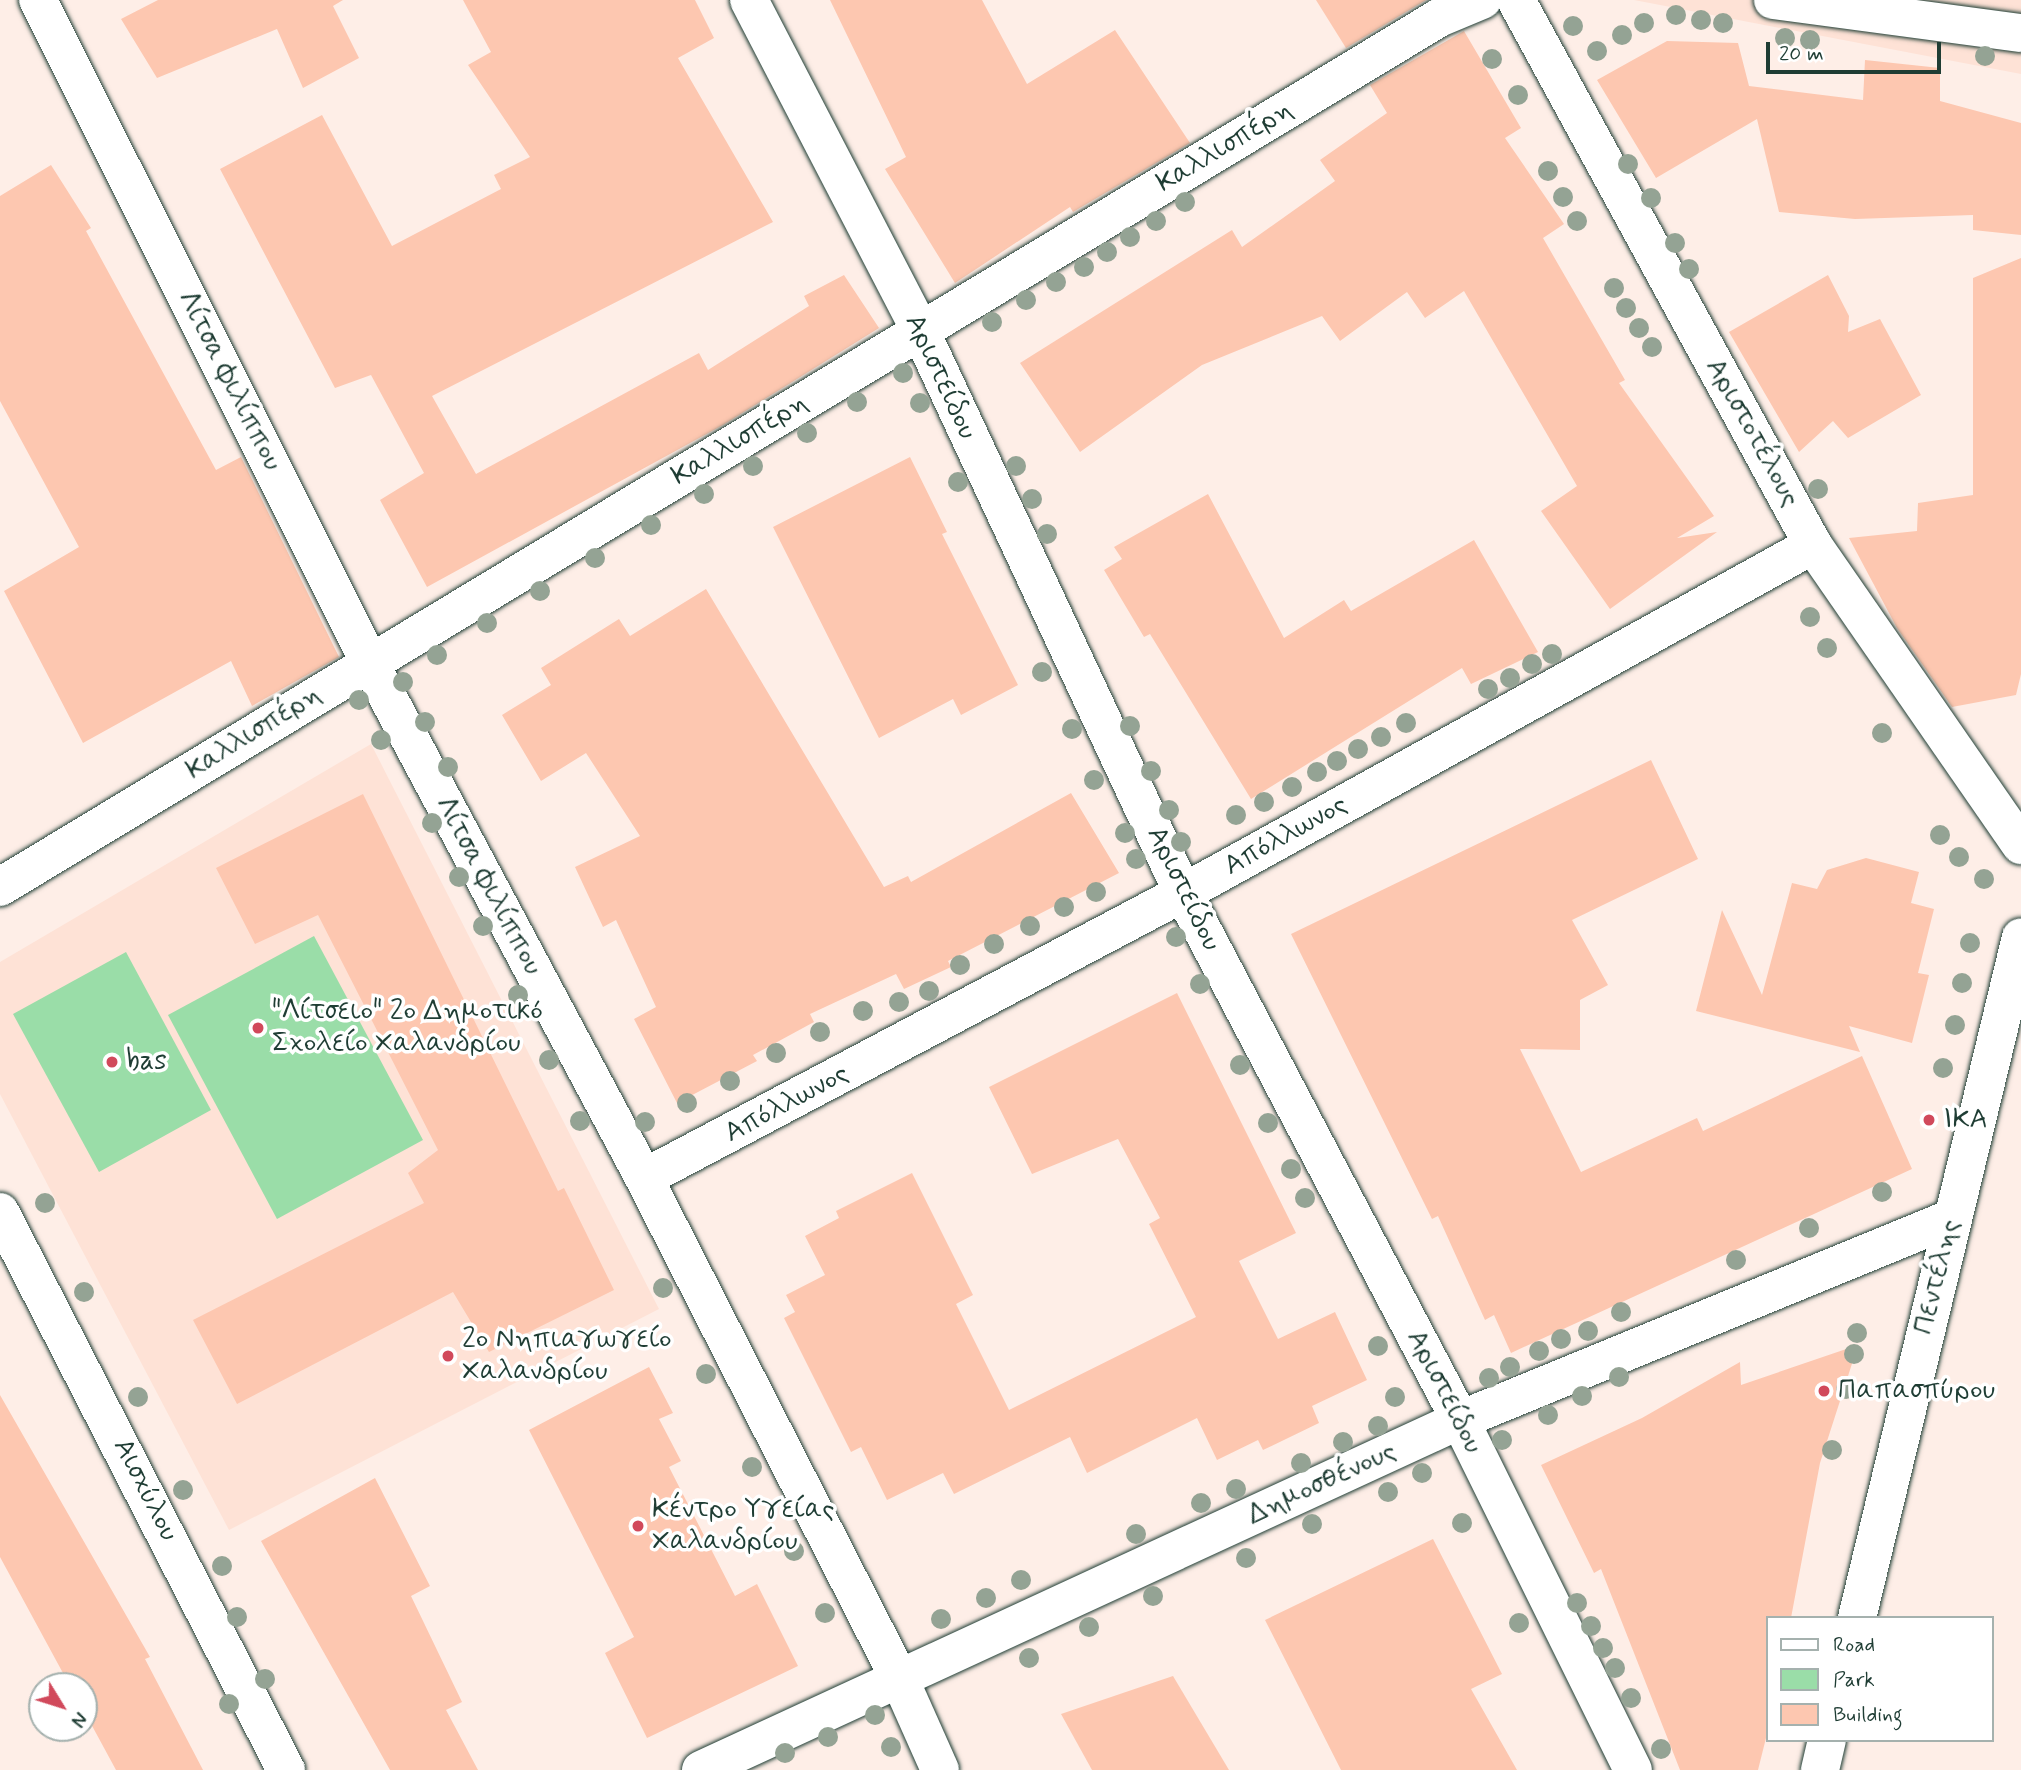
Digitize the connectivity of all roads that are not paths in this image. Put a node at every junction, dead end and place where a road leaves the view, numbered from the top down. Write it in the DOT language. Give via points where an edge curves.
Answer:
graph roads {
  1 [pos="38,0"];
  2 [pos="749,0"];
  3 [pos="1482,0"];
  4 [pos="1516,0"];
  5 [pos="1773,0"];
  6 [pos="2021,33"];
  7 [pos="920,332"];
  8 [pos="1812,545"];
  9 [pos="369,662"];
  10 [pos="2021,845"];
  11 [pos="0,887"];
  12 [pos="1183,893"];
  13 [pos="2021,937"];
  14 [pos="644,1178"];
  15 [pos="0,1212"];
  16 [pos="1952,1218"];
  17 [pos="1460,1420"];
  18 [pos="1857,1616"];
  19 [pos="900,1680"];
  20 [pos="1827,1742"];
  21 [pos="286,1770"];
  22 [pos="701,1770"];
  23 [pos="940,1770"];
  24 [pos="1633,1770"];
  25 [pos="1820,1770"];
  1 -- 9 [label="street, Λίτσα Φιλίππου"];
  2 -- 7 [label="street, Αριστείδου"];
  3 -- 7 [label="street, Καλλισπέρη" via="1439,18"];
  4 -- 8 [label="street, Αριστοτέλους"];
  5 -- 6 [label="street"];
  7 -- 9 [label="street, Καλλισπέρη"];
  7 -- 12 [label="street, Αριστείδου"];
  8 -- 10 [label="street, Αριστοτέλους"];
  8 -- 12 [label="street, Απόλλωνος"];
  9 -- 11 [label="street, Καλλισπέρη"];
  9 -- 14 [label="street, Λίτσα Φιλίππου"];
  12 -- 14 [label="street, Απόλλωνος"];
  12 -- 17 [label="street, Αριστείδου"];
  13 -- 16 [label="street, Πεντέλης"];
  14 -- 19 [label="street, Λίτσα Φιλίππου"];
  15 -- 21 [label="street, Αισχύλου"];
  16 -- 17 [label="street, Δημοσθένους"];
  16 -- 18 [label="street, Πεντέλης"];
  17 -- 19 [label="street, Δημοσθένους"];
  17 -- 24 [label="street, Αριστείδου"];
  19 -- 22 [label="street, Δημοσθένους"];
  19 -- 23 [label="street, Λίτσα Φιλίππου"];
  20 -- 25 [label="street"];
}
